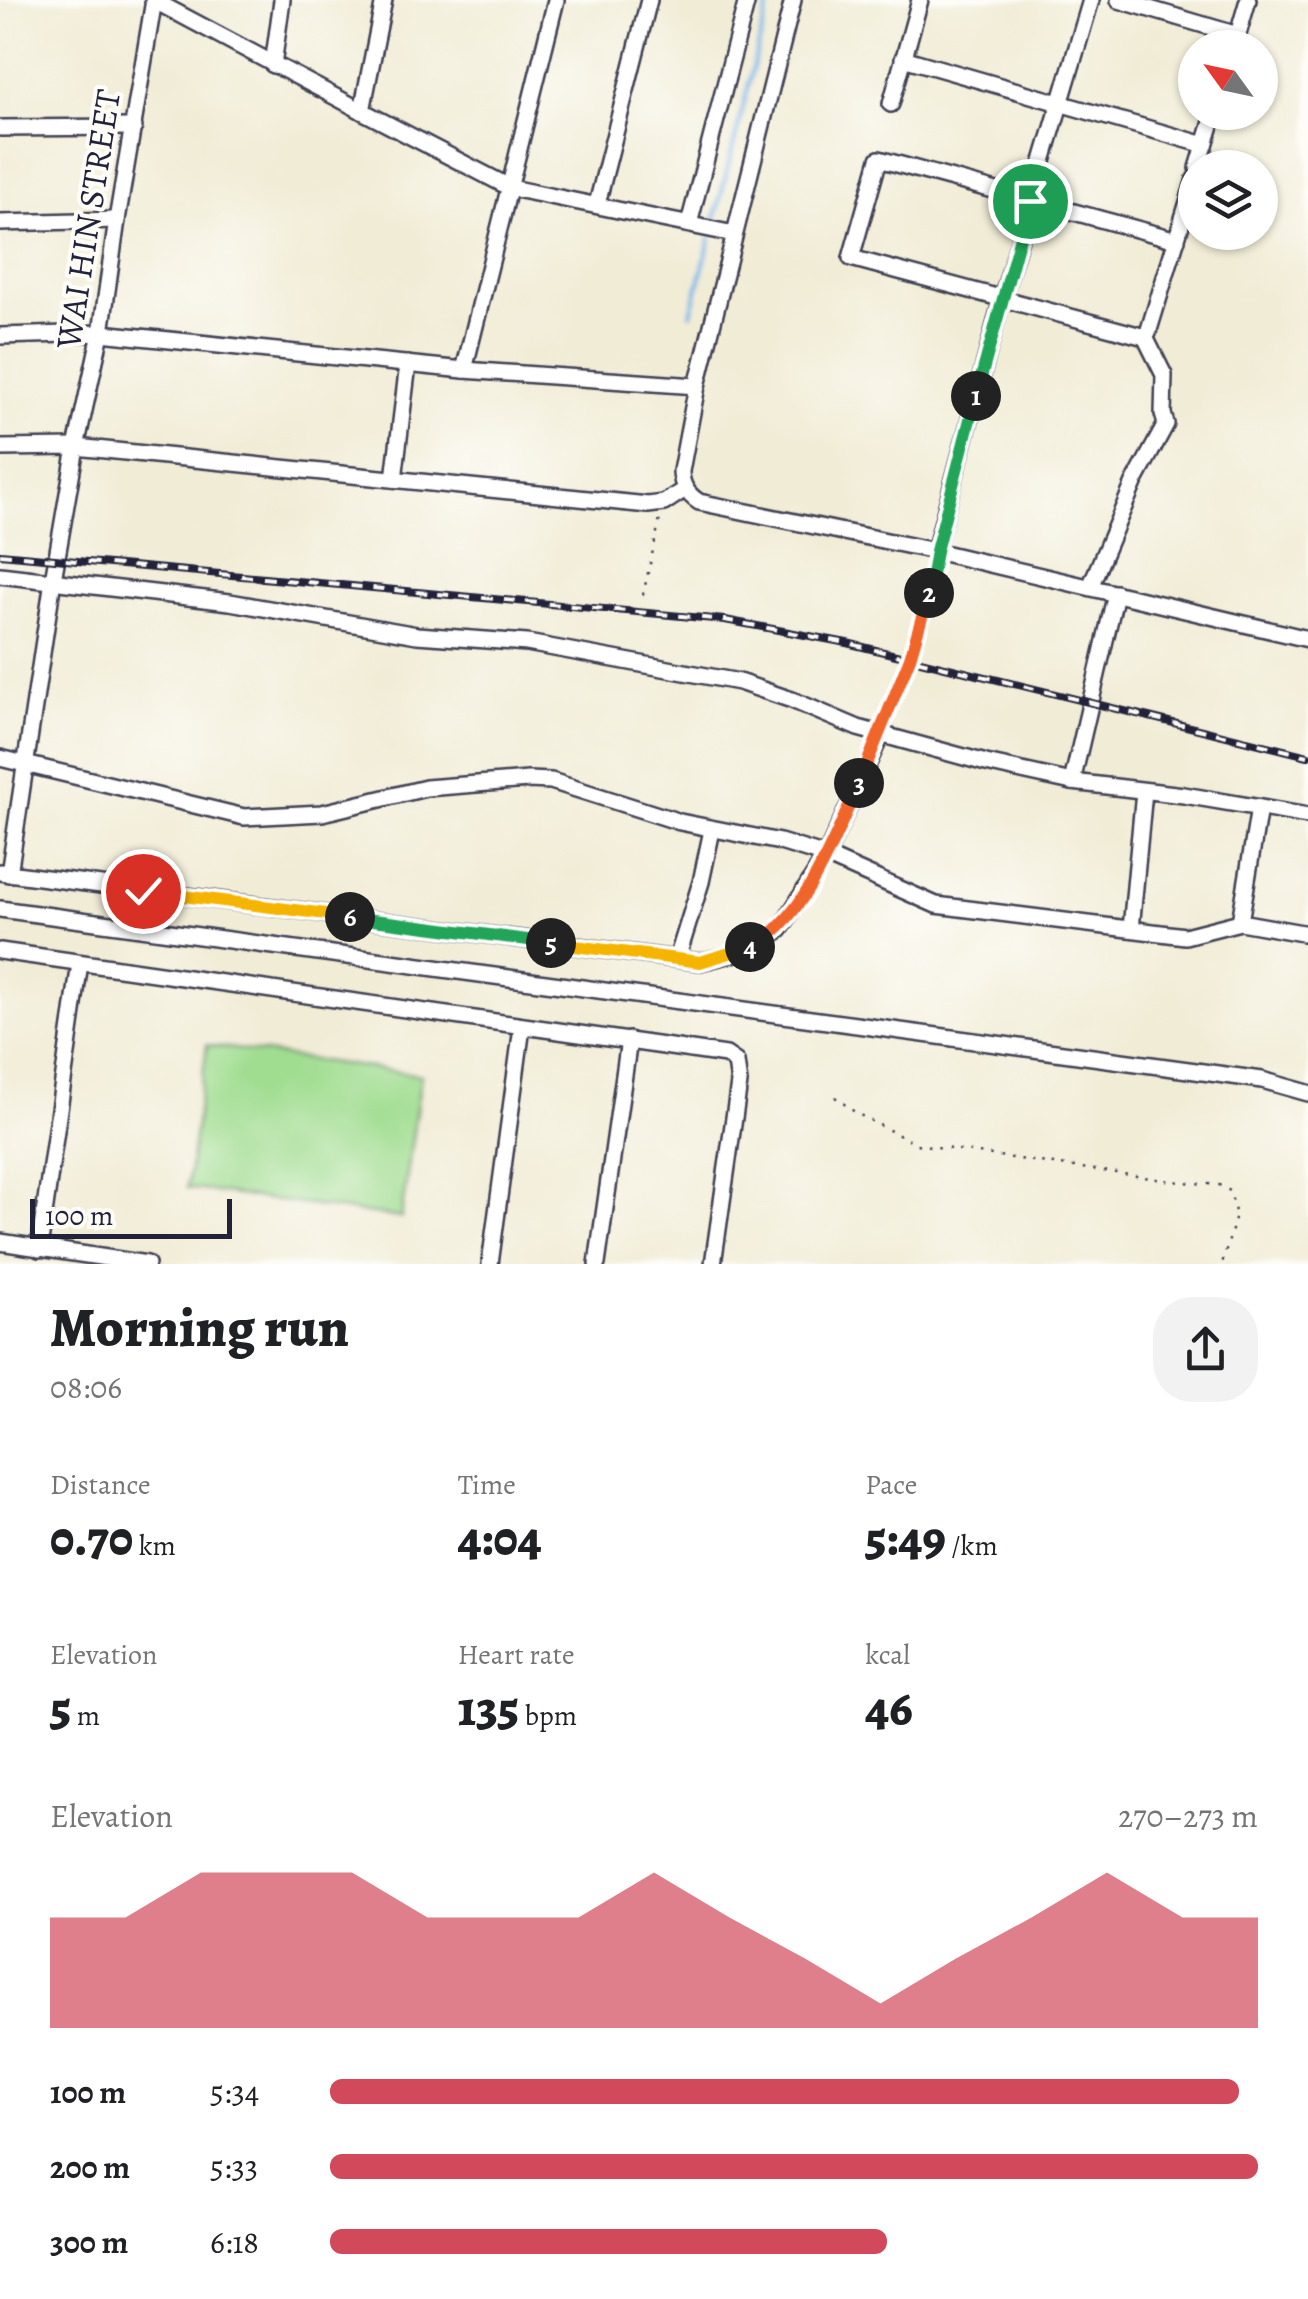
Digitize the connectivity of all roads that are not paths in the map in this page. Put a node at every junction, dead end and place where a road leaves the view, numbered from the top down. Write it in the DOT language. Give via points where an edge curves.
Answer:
graph roads {
  1 [pos="154,0"];
  2 [pos="282,0"];
  3 [pos="384,0"];
  4 [pos="556,0"];
  5 [pos="649,0"];
  6 [pos="747,0"];
  7 [pos="793,0"];
  8 [pos="920,0"];
  9 [pos="1092,0"];
  10 [pos="1118,0"];
  11 [pos="1248,0"];
  12 [pos="1204,30"];
  13 [pos="1239,30"];
  14 [pos="903,58"];
  15 [pos="273,65"];
  16 [pos="890,104"];
  17 [pos="1061,106"];
  18 [pos="362,110"];
  19 [pos="134,127"];
  20 [pos="0,128"];
  21 [pos="1210,130"];
  22 [pos="1205,145"];
  23 [pos="1203,150"];
  24 [pos="511,188"];
  25 [pos="1030,201"];
  26 [pos="596,204"];
  27 [pos="117,220"];
  28 [pos="0,223"];
  29 [pos="696,225"];
  30 [pos="732,233"];
  31 [pos="1178,237"];
  32 [pos="1177,240"];
  33 [pos="1002,299"];
  34 [pos="102,334"];
  35 [pos="0,336"];
  36 [pos="1145,337"];
  37 [pos="408,364"];
  38 [pos="464,370"];
  39 [pos="697,386"];
  40 [pos="0,448"];
  41 [pos="76,448"];
  42 [pos="394,480"];
  43 [pos="685,489"];
  44 [pos="936,551"];
  45 [pos="0,575"];
  46 [pos="53,580"];
  47 [pos="1090,587"];
  48 [pos="1116,593"];
  49 [pos="1308,639"];
  50 [pos="881,735"];
  51 [pos="0,758"];
  52 [pos="27,764"];
  53 [pos="1072,782"];
  54 [pos="1144,791"];
  55 [pos="1258,808"];
  56 [pos="1308,816"];
  57 [pos="712,830"];
  58 [pos="826,856"];
  59 [pos="5,873"];
  60 [pos="0,909"];
  61 [pos="1240,922"];
  62 [pos="1131,929"];
  63 [pos="1308,934"];
  64 [pos="0,951"];
  65 [pos="677,959"];
  66 [pos="80,963"];
  67 [pos="522,1026"];
  68 [pos="629,1040"];
  69 [pos="1308,1093"];
  70 [pos="0,1242"];
  71 [pos="39,1249"];
  72 [pos="148,1264"];
  73 [pos="490,1264"];
  74 [pos="596,1264"];
  75 [pos="713,1264"];
  1 -- 15 [label="street"];
  1 -- 19 [label="street, WAI HIN STREET"];
  2 -- 15 [label="street"];
  3 -- 18 [label="street"];
  4 -- 24 [label="street"];
  5 -- 26 [label="street"];
  6 -- 29 [label="street"];
  7 -- 30 [label="street"];
  8 -- 14 [label="street"];
  9 -- 17 [label="street"];
  10 -- 12 [label="street"];
  11 -- 13 [label="street"];
  14 -- 16 [label="street"];
  14 -- 17 [label="street"];
  15 -- 18 [label="street"];
  17 -- 22 [label="street"];
  17 -- 25 [label="street"];
  18 -- 24 [label="street"];
  19 -- 20 [label="street"];
  19 -- 27 [label="street, WAI HIN STREET"];
  21 -- 22 [label="street"];
  22 -- 23 [label="street"];
  24 -- 26 [label="street"];
  24 -- 38 [label="street"];
  25 -- 32 [label="street"];
  25 -- 33 [label="street"];
  25 -- 33 [label="street" via="879,159 851,258"];
  26 -- 29 [label="street"];
  27 -- 28 [label="street"];
  27 -- 34 [label="street, WAI HIN STREET"];
  29 -- 30 [label="street"];
  30 -- 39 [label="street"];
  31 -- 32 [label="street"];
  32 -- 36 [label="street"];
  33 -- 36 [label="street"];
  33 -- 44 [label="street"];
  34 -- 35 [label="street"];
  34 -- 37 [label="street"];
  34 -- 41 [label="street, WAI HIN STREET"];
  36 -- 47 [label="street" via="1164,375 1166,424"];
  37 -- 38 [label="street"];
  37 -- 42 [label="street"];
  38 -- 39 [label="street"];
  39 -- 43 [label="street" via="681,471"];
  40 -- 41 [label="street"];
  41 -- 42 [label="street"];
  41 -- 46 [label="street, WAI HIN STREET"];
  42 -- 43 [label="street" via="648,505"];
  43 -- 44 [label="street" via="699,502"];
  44 -- 47 [label="street"];
  45 -- 46 [label="street"];
  46 -- 50 [label="street" via="417,635 527,643 739,682"];
  46 -- 52 [label="street, WAI HIN STREET"];
  47 -- 48 [label="street"];
  48 -- 49 [label="street"];
  48 -- 53 [label="street"];
  50 -- 53 [label="street"];
  50 -- 58 [label="street"];
  51 -- 52 [label="street"];
  52 -- 57 [label="street" via="244,817 322,813 426,788 551,781"];
  52 -- 59 [label="street, WAI HIN STREET"];
  53 -- 54 [label="street"];
  54 -- 55 [label="street"];
  54 -- 62 [label="street"];
  55 -- 56 [label="street"];
  55 -- 61 [label="street"];
  57 -- 58 [label="street"];
  57 -- 65 [label="street"];
  58 -- 62 [label="street" via="936,905"];
  58 -- 65 [label="street" via="780,930 763,942 700,962"];
  59 -- 65 [label="street"];
  60 -- 69 [label="street" via="1262,1080"];
  61 -- 62 [label="street" via="1185,936"];
  61 -- 63 [label="street"];
  64 -- 66 [label="street"];
  66 -- 67 [label="street"];
  66 -- 71 [label="street"];
  67 -- 68 [label="street"];
  67 -- 73 [label="street"];
  68 -- 74 [label="street"];
  68 -- 75 [label="street" via="736,1062 739,1082"];
  70 -- 71 [label="street"];
  71 -- 72 [label="street"];
}
